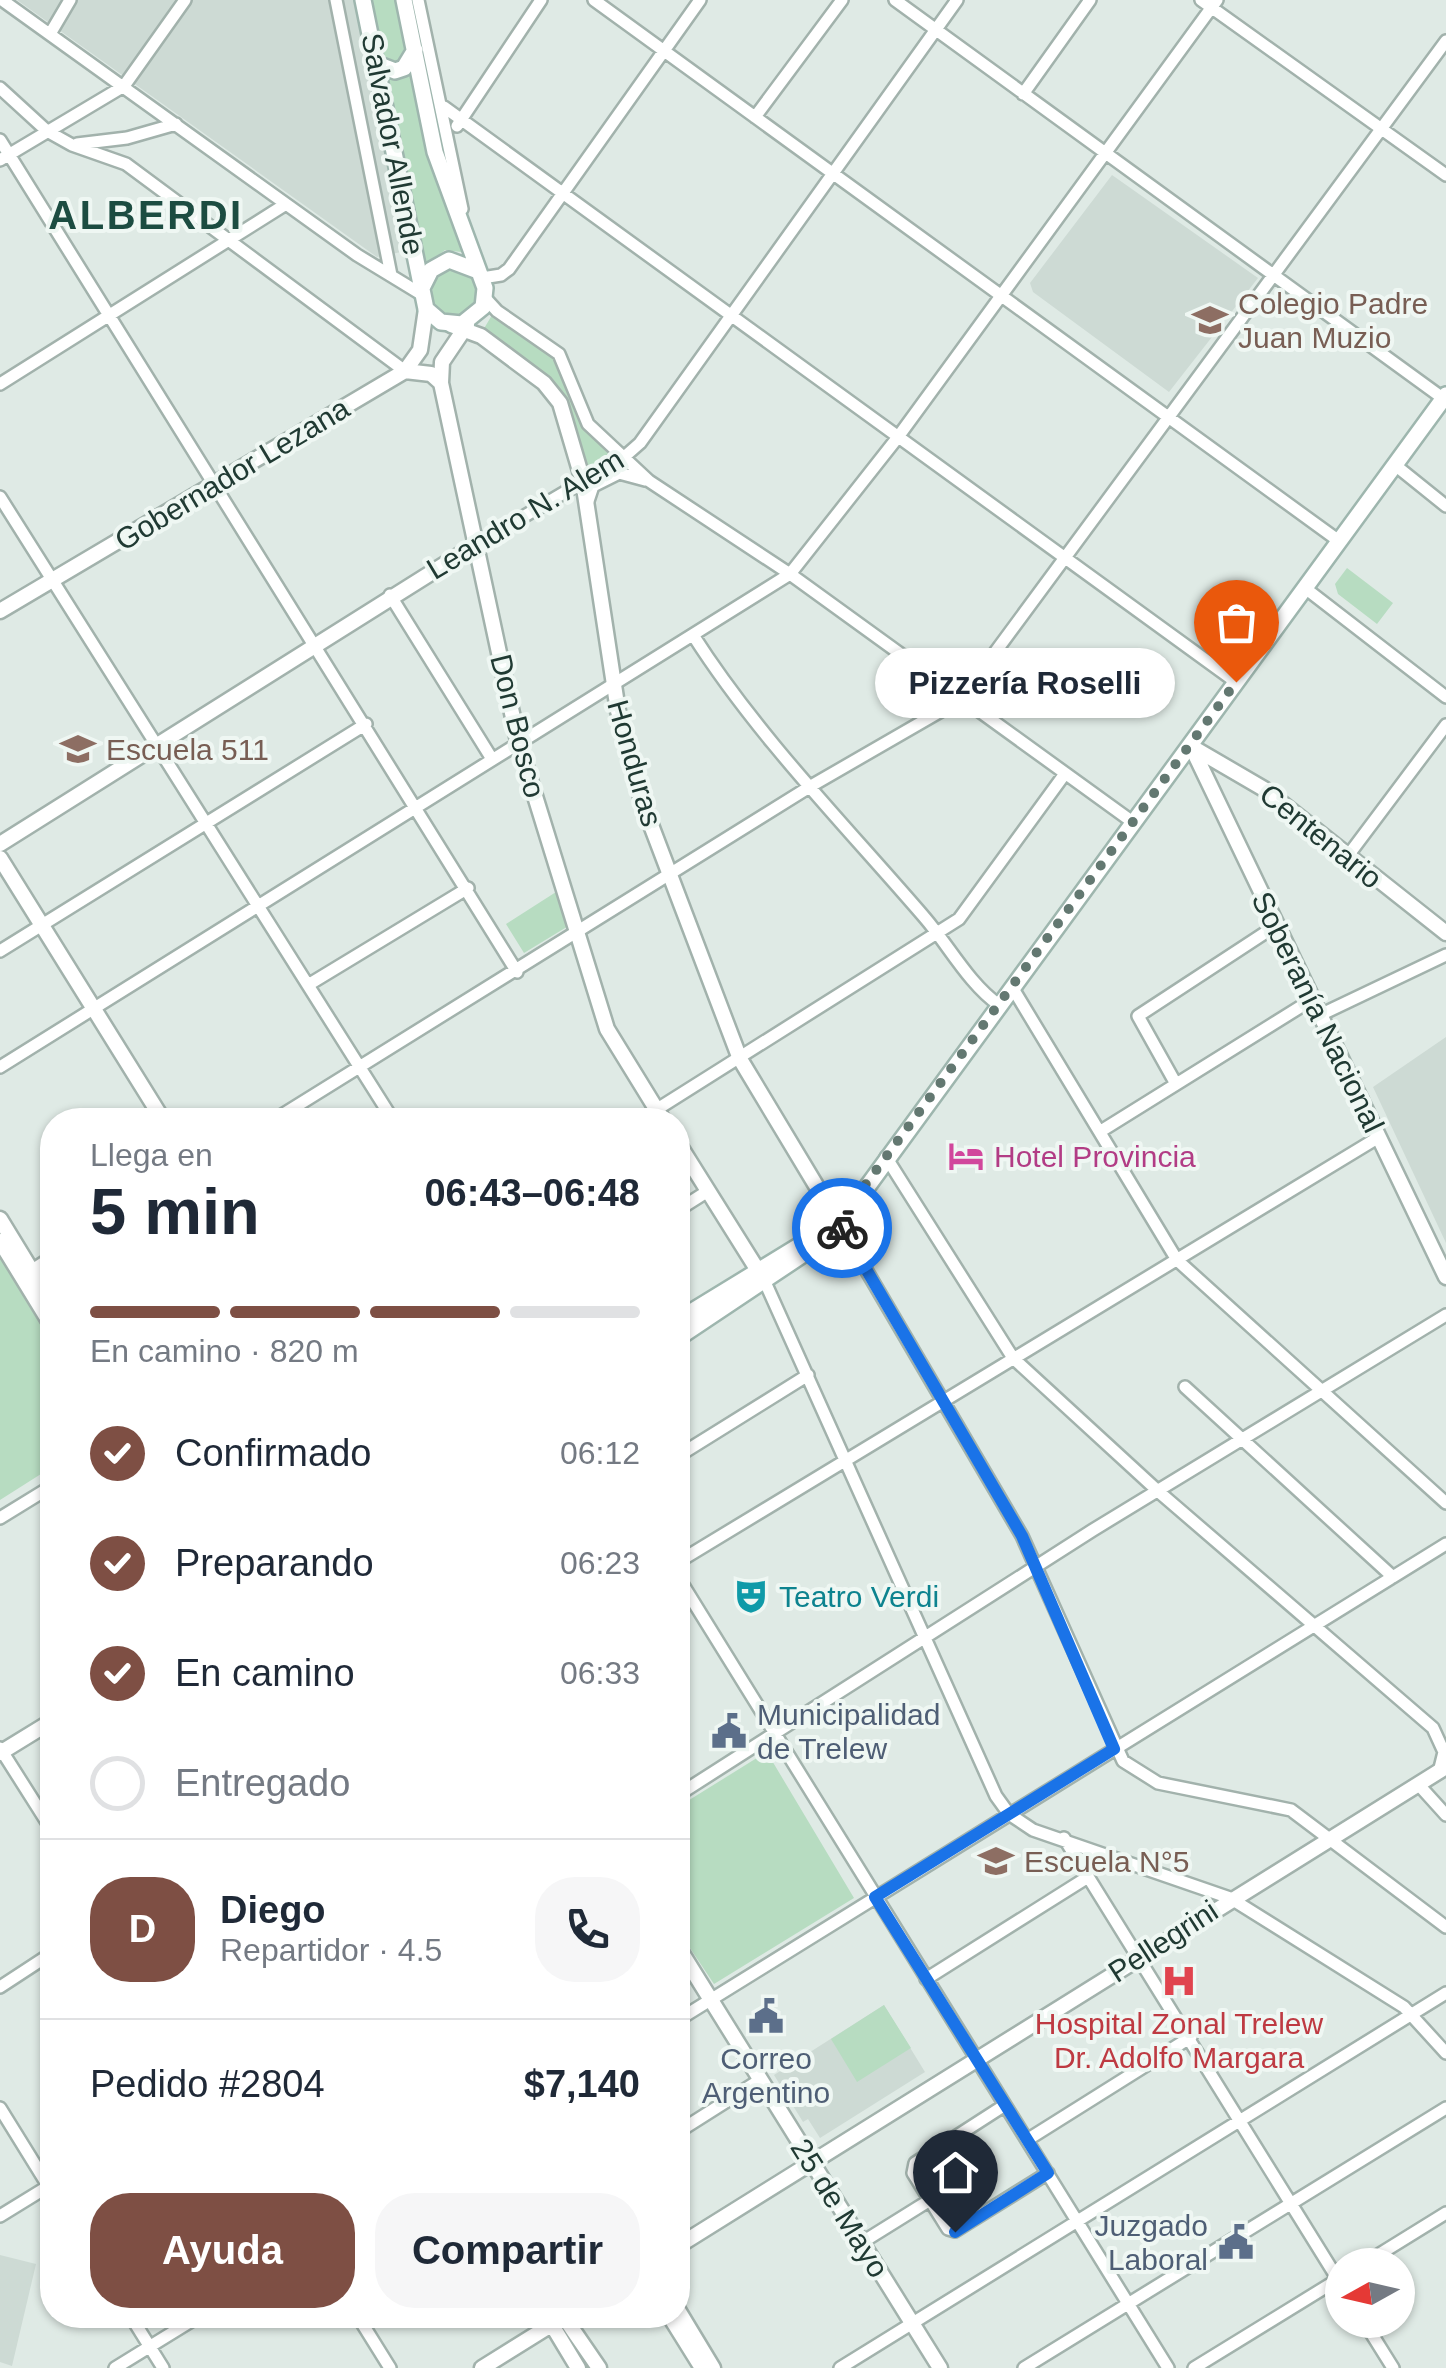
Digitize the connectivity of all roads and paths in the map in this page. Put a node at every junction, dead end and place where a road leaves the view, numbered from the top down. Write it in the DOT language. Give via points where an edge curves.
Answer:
graph roads {
  1 [pos="2,0"];
  2 [pos="70,0"];
  3 [pos="185,0"];
  4 [pos="336,0"];
  5 [pos="404,0"];
  6 [pos="415,0"];
  7 [pos="541,0"];
  8 [pos="594,0"];
  9 [pos="700,0"];
  10 [pos="842,0"];
  11 [pos="895,0"];
  12 [pos="957,0"];
  13 [pos="1090,0"];
  14 [pos="1209,2"];
  15 [pos="362,4"];
  16 [pos="934,32"];
  17 [pos="50,34"];
  18 [pos="1446,41"];
  19 [pos="663,51"];
  20 [pos="415,53"];
  21 [pos="378,64"];
  22 [pos="124,86"];
  23 [pos="0,88"];
  24 [pos="1023,94"];
  25 [pos="444,107"];
  26 [pos="755,116"];
  27 [pos="458,118"];
  28 [pos="176,124"];
  29 [pos="1382,130"];
  30 [pos="47,131"];
  31 [pos="127,138"];
  32 [pos="0,140"];
  33 [pos="72,145"];
  34 [pos="452,150"];
  35 [pos="1105,154"];
  36 [pos="5,158"];
  37 [pos="126,164"];
  38 [pos="832,174"];
  39 [pos="1446,175"];
  40 [pos="560,193"];
  41 [pos="286,204"];
  42 [pos="464,224"];
  43 [pos="231,240"];
  44 [pos="480,274"];
  45 [pos="391,275"];
  46 [pos="1274,276"];
  47 [pos="423,297"];
  48 [pos="1002,297"];
  49 [pos="486,298"];
  50 [pos="112,314"];
  51 [pos="730,317"];
  52 [pos="462,325"];
  53 [pos="405,371"];
  54 [pos="441,382"];
  55 [pos="0,384"];
  56 [pos="1445,397"];
  57 [pos="1169,418"];
  58 [pos="898,437"];
  59 [pos="623,458"];
  60 [pos="1395,464"];
  61 [pos="649,480"];
  62 [pos="583,482"];
  63 [pos="215,483"];
  64 [pos="0,497"];
  65 [pos="586,504"];
  66 [pos="1446,506"];
  67 [pos="1339,541"];
  68 [pos="477,544"];
  69 [pos="1064,559"];
  70 [pos="790,574"];
  71 [pos="52,580"];
  72 [pos="1305,588"];
  73 [pos="390,595"];
  74 [pos="0,611"];
  75 [pos="693,635"];
  76 [pos="314,643"];
  77 [pos="1236,682"];
  78 [pos="614,684"];
  79 [pos="1446,697"];
  80 [pos="960,700"];
  81 [pos="366,724"];
  82 [pos="1446,725"];
  83 [pos="518,741"];
  84 [pos="158,743"];
  85 [pos="1191,746"];
  86 [pos="492,759"];
  87 [pos="1064,774"];
  88 [pos="811,786"];
  89 [pos="418,809"];
  90 [pos="1134,823"];
  91 [pos="206,824"];
  92 [pos="0,844"];
  93 [pos="1347,857"];
  94 [pos="0,858"];
  95 [pos="670,875"];
  96 [pos="468,888"];
  97 [pos="260,907"];
  98 [pos="42,925"];
  99 [pos="1277,925"];
  100 [pos="939,934"];
  101 [pos="1446,934"];
  102 [pos="578,935"];
  103 [pos="0,952"];
  104 [pos="1446,955"];
  105 [pos="517,972"];
  106 [pos="308,985"];
  107 [pos="1012,988"];
  108 [pos="1312,999"];
  109 [pos="999,1005"];
  110 [pos="95,1010"];
  111 [pos="1320,1015"];
  112 [pos="740,1059"];
  113 [pos="358,1066"];
  114 [pos="0,1067"];
  115 [pos="1176,1084"];
  116 [pos="156,1108"];
  117 [pos="293,1108"];
  118 [pos="385,1108"];
  119 [pos="656,1108"];
  120 [pos="670,1108"];
  121 [pos="1101,1131"];
  122 [pos="1379,1137"];
  123 [pos="886,1157"];
  124 [pos="690,1162"];
  125 [pos="708,1191"];
  126 [pos="690,1202"];
  127 [pos="0,1219"];
  128 [pos="838,1222"];
  129 [pos="0,1242"];
  130 [pos="1177,1260"];
  131 [pos="40,1265"];
  132 [pos="27,1273"];
  133 [pos="761,1276"];
  134 [pos="1446,1277"];
  135 [pos="40,1289"];
  136 [pos="40,1301"];
  137 [pos="690,1314"];
  138 [pos="1446,1315"];
  139 [pos="690,1329"];
  140 [pos="1012,1358"];
  141 [pos="808,1375"];
  142 [pos="1185,1386"];
  143 [pos="1322,1390"];
  144 [pos="945,1398"];
  145 [pos="1241,1439"];
  146 [pos="690,1449"];
  147 [pos="847,1458"];
  148 [pos="1159,1492"];
  149 [pos="40,1493"];
  150 [pos="1446,1503"];
  151 [pos="0,1518"];
  152 [pos="1446,1544"];
  153 [pos="690,1555"];
  154 [pos="1036,1566"];
  155 [pos="1393,1578"];
  156 [pos="690,1596"];
  157 [pos="1314,1626"];
  158 [pos="926,1635"];
  159 [pos="40,1728"];
  160 [pos="774,1733"];
  161 [pos="1114,1749"];
  162 [pos="1,1751"];
  163 [pos="1442,1769"];
  164 [pos="1418,1784"];
  165 [pos="690,1787"];
  166 [pos="40,1811"];
  167 [pos="1009,1814"];
  168 [pos="1446,1815"];
  169 [pos="1328,1837"];
  170 [pos="1064,1838"];
  171 [pos="1088,1877"];
  172 [pos="875,1897"];
  173 [pos="1230,1898"];
  174 [pos="1446,1926"];
  175 [pos="1139,1957"];
  176 [pos="40,1961"];
  177 [pos="690,1967"];
  178 [pos="926,1980"];
  179 [pos="0,1986"];
  180 [pos="1446,1993"];
  181 [pos="710,2000"];
  182 [pos="690,2012"];
  183 [pos="1412,2014"];
  184 [pos="1190,2037"];
  185 [pos="1446,2053"];
  186 [pos="976,2060"];
  187 [pos="760,2080"];
  188 [pos="1005,2106"];
  189 [pos="0,2108"];
  190 [pos="1446,2108"];
  191 [pos="1242,2122"];
  192 [pos="690,2124"];
  193 [pos="1027,2140"];
  194 [pos="812,2162"];
  195 [pos="40,2170"];
  196 [pos="1048,2173"];
  197 [pos="40,2193"];
  198 [pos="930,2200"];
  199 [pos="1292,2203"];
  200 [pos="1446,2213"];
  201 [pos="0,2216"];
  202 [pos="1078,2222"];
  203 [pos="690,2238"];
  204 [pos="862,2242"];
  205 [pos="1389,2248"];
  206 [pos="1325,2256"];
  207 [pos="1325,2290"];
  208 [pos="1129,2304"];
  209 [pos="912,2324"];
  210 [pos="138,2328"];
  211 [pos="180,2328"];
  212 [pos="364,2328"];
  213 [pos="545,2328"];
  214 [pos="564,2328"];
  215 [pos="569,2328"];
  216 [pos="677,2328"];
  217 [pos="689,2328"];
  218 [pos="1375,2338"];
  219 [pos="149,2346"];
  220 [pos="115,2368"];
  221 [pos="163,2368"];
  222 [pos="390,2368"];
  223 [pos="482,2368"];
  224 [pos="578,2368"];
  225 [pos="600,2368"];
  226 [pos="702,2368"];
  227 [pos="713,2368"];
  228 [pos="840,2368"];
  229 [pos="940,2368"];
  230 [pos="1024,2368"];
  231 [pos="1168,2368"];
  232 [pos="1194,2368"];
  233 [pos="1393,2368"];
  1 -- 17 [label="street"];
  2 -- 17 [label="street"];
  3 -- 22 [label="street"];
  4 -- 45 [label="street, Salvador Allende"];
  5 -- 20 [label="main road, Salvador Allende"];
  6 -- 20 [label="main road"];
  6 -- 25 [label="street, Salvador Allende"];
  7 -- 27 [label="street"];
  8 -- 19 [label="street"];
  9 -- 19 [label="street"];
  10 -- 26 [label="street"];
  11 -- 16 [label="street"];
  12 -- 16 [label="street, Leandro N. Alem"];
  13 -- 24 [label="street"];
  14 -- 29 [label="street"];
  14 -- 35 [label="street"];
  15 -- 21 [label="main road, Salvador Allende"];
  16 -- 24 [label="street"];
  16 -- 38 [label="street, Leandro N. Alem"];
  17 -- 22 [label="street"];
  18 -- 29 [label="street"];
  19 -- 26 [label="street"];
  19 -- 40 [label="street"];
  20 -- 21 [label="main road" via="404,68"];
  20 -- 42 [label="main road, Salvador Allende" via="435,152"];
  21 -- 47 [label="main road, Salvador Allende"];
  22 -- 28 [label="street"];
  22 -- 30 [label="street"];
  23 -- 30 [label="street"];
  24 -- 35 [label="street"];
  25 -- 27 [label="street"];
  25 -- 34 [label="street, Salvador Allende"];
  26 -- 38 [label="street"];
  27 -- 34 [label="street"];
  27 -- 40 [label="street"];
  28 -- 31 [label="street"];
  28 -- 41 [label="street"];
  29 -- 39 [label="street"];
  29 -- 46 [label="street"];
  30 -- 33 [label="street"];
  30 -- 36 [label="street"];
  31 -- 33 [label="street"];
  31 -- 37 [label="street"];
  32 -- 36 [label="street"];
  33 -- 37 [label="street"];
  34 -- 42 [label="street, Salvador Allende"];
  35 -- 46 [label="street"];
  35 -- 48 [label="street"];
  36 -- 50 [label="street"];
  37 -- 43 [label="street"];
  38 -- 48 [label="street"];
  38 -- 51 [label="street, Leandro N. Alem"];
  40 -- 44 [label="street" via="509,268 501,275"];
  40 -- 51 [label="street"];
  41 -- 43 [label="street"];
  41 -- 45 [label="street"];
  42 -- 44 [label="main road, Salvador Allende"];
  43 -- 50 [label="street"];
  43 -- 53 [label="street"];
  44 -- 47 [label="main road, Salvador Allende" via="449,260 431,270"];
  44 -- 49 [label="main road, Salvador Allende"];
  45 -- 47 [label="street"];
  46 -- 56 [label="street"];
  46 -- 57 [label="street"];
  47 -- 52 [label="main road"];
  47 -- 53 [label="street" via="420,350"];
  48 -- 57 [label="street"];
  48 -- 58 [label="street"];
  49 -- 52 [label="main road"];
  49 -- 59 [label="street" via="560,354 588,424"];
  50 -- 55 [label="street"];
  50 -- 63 [label="street"];
  51 -- 58 [label="street"];
  51 -- 59 [label="street, Leandro N. Alem"];
  52 -- 54 [label="street" via="442,362"];
  52 -- 62 [label="street, Honduras" via="553,392"];
  53 -- 54 [label="street"];
  53 -- 63 [label="street, Gobernador Lezana"];
  54 -- 68 [label="street, Don Bosco"];
  56 -- 60 [label="main road"];
  57 -- 67 [label="street"];
  57 -- 69 [label="street"];
  58 -- 69 [label="street"];
  58 -- 70 [label="street"];
  59 -- 61 [label="street"];
  59 -- 62 [label="street, Leandro N. Alem"];
  60 -- 66 [label="street"];
  60 -- 67 [label="main road"];
  61 -- 65 [label="street, Leandro N. Alem" via="620,472 594,486"];
  61 -- 70 [label="street"];
  62 -- 65 [label="street, Honduras"];
  62 -- 68 [label="street, Leandro N. Alem"];
  63 -- 71 [label="street, Gobernador Lezana"];
  63 -- 76 [label="street"];
  64 -- 71 [label="street"];
  65 -- 78 [label="street, Honduras"];
  67 -- 72 [label="main road"];
  68 -- 73 [label="street, Leandro N. Alem"];
  68 -- 83 [label="street, Don Bosco"];
  69 -- 77 [label="street"];
  69 -- 80 [label="street"];
  70 -- 75 [label="street"];
  70 -- 80 [label="street"];
  71 -- 74 [label="street, Gobernador Lezana"];
  71 -- 84 [label="street"];
  72 -- 77 [label="main road"];
  72 -- 79 [label="street"];
  73 -- 76 [label="street, Leandro N. Alem"];
  73 -- 86 [label="street"];
  75 -- 78 [label="street"];
  75 -- 88 [label="street" via="727,689"];
  76 -- 81 [label="street"];
  76 -- 84 [label="street, Leandro N. Alem"];
  77 -- 85 [label="main road"];
  78 -- 83 [label="street"];
  78 -- 95 [label="street, Honduras" via="627,752"];
  80 -- 87 [label="street"];
  80 -- 88 [label="street"];
  81 -- 89 [label="street"];
  81 -- 91 [label="street"];
  82 -- 93 [label="street"];
  83 -- 86 [label="street"];
  83 -- 102 [label="street, Don Bosco"];
  84 -- 91 [label="street"];
  84 -- 92 [label="street, Leandro N. Alem"];
  85 -- 90 [label="main road"];
  85 -- 93 [label="street, Centenario" via="1250,780"];
  85 -- 99 [label="street, Soberanía Nacional"];
  86 -- 89 [label="street"];
  87 -- 90 [label="street"];
  87 -- 100 [label="street" via="959,919"];
  88 -- 95 [label="street"];
  88 -- 100 [label="street"];
  89 -- 96 [label="street"];
  89 -- 97 [label="street"];
  90 -- 107 [label="main road"];
  91 -- 97 [label="street"];
  91 -- 98 [label="street"];
  93 -- 101 [label="street, Centenario"];
  94 -- 98 [label="street"];
  95 -- 102 [label="street"];
  95 -- 112 [label="street, Honduras"];
  96 -- 105 [label="street"];
  96 -- 106 [label="street"];
  97 -- 106 [label="street"];
  97 -- 110 [label="street"];
  98 -- 103 [label="street"];
  98 -- 110 [label="street"];
  99 -- 108 [label="street, Soberanía Nacional"];
  99 -- 115 [label="street" via="1138,1016"];
  100 -- 109 [label="street"];
  100 -- 112 [label="street"];
  102 -- 105 [label="street"];
  102 -- 119 [label="street, Don Bosco" via="607,1029"];
  104 -- 111 [label="street"];
  105 -- 113 [label="street"];
  106 -- 113 [label="street"];
  107 -- 109 [label="main road"];
  107 -- 121 [label="street"];
  108 -- 111 [label="street, Soberanía Nacional"];
  108 -- 115 [label="street"];
  109 -- 123 [label="main road"];
  110 -- 114 [label="street"];
  110 -- 116 [label="street"];
  111 -- 122 [label="street, Soberanía Nacional"];
  112 -- 120 [label="street"];
  112 -- 128 [label="street, Honduras"];
  113 -- 117 [label="street"];
  113 -- 118 [label="street"];
  115 -- 121 [label="street"];
  121 -- 130 [label="street"];
  122 -- 130 [label="street"];
  122 -- 134 [label="street, Soberanía Nacional"];
  123 -- 128 [label="main road"];
  123 -- 140 [label="street"];
  124 -- 125 [label="street"];
  125 -- 126 [label="street"];
  125 -- 133 [label="street"];
  127 -- 132 [label="street"];
  128 -- 133 [label="main road" via="824,1242"];
  128 -- 144 [label="street"];
  129 -- 132 [label="street"];
  130 -- 140 [label="street"];
  130 -- 143 [label="street"];
  131 -- 132 [label="street"];
  132 -- 135 [label="street"];
  132 -- 136 [label="street"];
  133 -- 137 [label="main road"];
  133 -- 139 [label="main road"];
  133 -- 141 [label="street"];
  138 -- 143 [label="street"];
  140 -- 144 [label="street"];
  140 -- 148 [label="street"];
  141 -- 146 [label="street"];
  141 -- 147 [label="street"];
  142 -- 145 [label="street"];
  143 -- 145 [label="street"];
  143 -- 150 [label="street"];
  144 -- 147 [label="street"];
  144 -- 154 [label="street"];
  145 -- 148 [label="street"];
  145 -- 155 [label="street"];
  147 -- 153 [label="street"];
  147 -- 158 [label="street"];
  148 -- 154 [label="street"];
  148 -- 157 [label="street"];
  149 -- 151 [label="street"];
  152 -- 155 [label="street"];
  154 -- 158 [label="street"];
  154 -- 161 [label="street"];
  155 -- 157 [label="street"];
  156 -- 160 [label="street"];
  157 -- 161 [label="street"];
  157 -- 163 [label="street" via="1433,1728 1444,1752"];
  158 -- 160 [label="street"];
  158 -- 167 [label="street"];
  159 -- 162 [label="street"];
  160 -- 165 [label="street"];
  160 -- 172 [label="street"];
  161 -- 167 [label="street"];
  161 -- 169 [label="street" via="1158,1783 1280,1807"];
  162 -- 166 [label="street"];
  163 -- 164 [label="street, Pellegrini"];
  164 -- 168 [label="street"];
  164 -- 169 [label="street, Pellegrini"];
  167 -- 170 [label="street" via="1033,1830"];
  167 -- 172 [label="street"];
  169 -- 173 [label="street, Pellegrini"];
  169 -- 174 [label="street"];
  170 -- 171 [label="street"];
  170 -- 173 [label="street"];
  171 -- 175 [label="street"];
  171 -- 178 [label="street"];
  172 -- 178 [label="street"];
  172 -- 181 [label="street"];
  173 -- 175 [label="street, Pellegrini"];
  173 -- 183 [label="street"];
  175 -- 184 [label="street"];
  175 -- 186 [label="street, Pellegrini"];
  176 -- 179 [label="street"];
  177 -- 181 [label="street, 25 de Mayo"];
  178 -- 186 [label="street"];
  180 -- 183 [label="street"];
  181 -- 182 [label="street"];
  181 -- 187 [label="street, 25 de Mayo"];
  183 -- 185 [label="street"];
  183 -- 191 [label="street"];
  184 -- 191 [label="street"];
  184 -- 193 [label="street"];
  186 -- 188 [label="street"];
  186 -- 194 [label="street, Pellegrini"];
  187 -- 192 [label="street"];
  187 -- 194 [label="street, 25 de Mayo"];
  188 -- 193 [label="street"];
  188 -- 198 [label="street" via="912,2166"];
  189 -- 195 [label="street"];
  190 -- 199 [label="street"];
  191 -- 199 [label="street"];
  191 -- 202 [label="street"];
  193 -- 196 [label="street"];
  194 -- 203 [label="street, Pellegrini"];
  194 -- 204 [label="street, 25 de Mayo"];
  196 -- 198 [label="street" via="955,2232"];
  196 -- 202 [label="street"];
  197 -- 201 [label="street"];
  198 -- 204 [label="street"];
  199 -- 206 [label="street"];
  199 -- 208 [label="street"];
  200 -- 205 [label="street"];
  202 -- 208 [label="street"];
  202 -- 209 [label="street"];
  204 -- 209 [label="street, 25 de Mayo"];
  207 -- 232 [label="street"];
  208 -- 230 [label="street"];
  208 -- 231 [label="street"];
  209 -- 228 [label="street"];
  209 -- 229 [label="street, 25 de Mayo"];
  210 -- 219 [label="street"];
  211 -- 219 [label="street"];
  212 -- 222 [label="street"];
  213 -- 223 [label="street"];
  214 -- 224 [label="street"];
  215 -- 225 [label="street"];
  216 -- 226 [label="street"];
  217 -- 227 [label="street"];
  218 -- 233 [label="street"];
  219 -- 220 [label="street"];
  219 -- 221 [label="street"];
}
